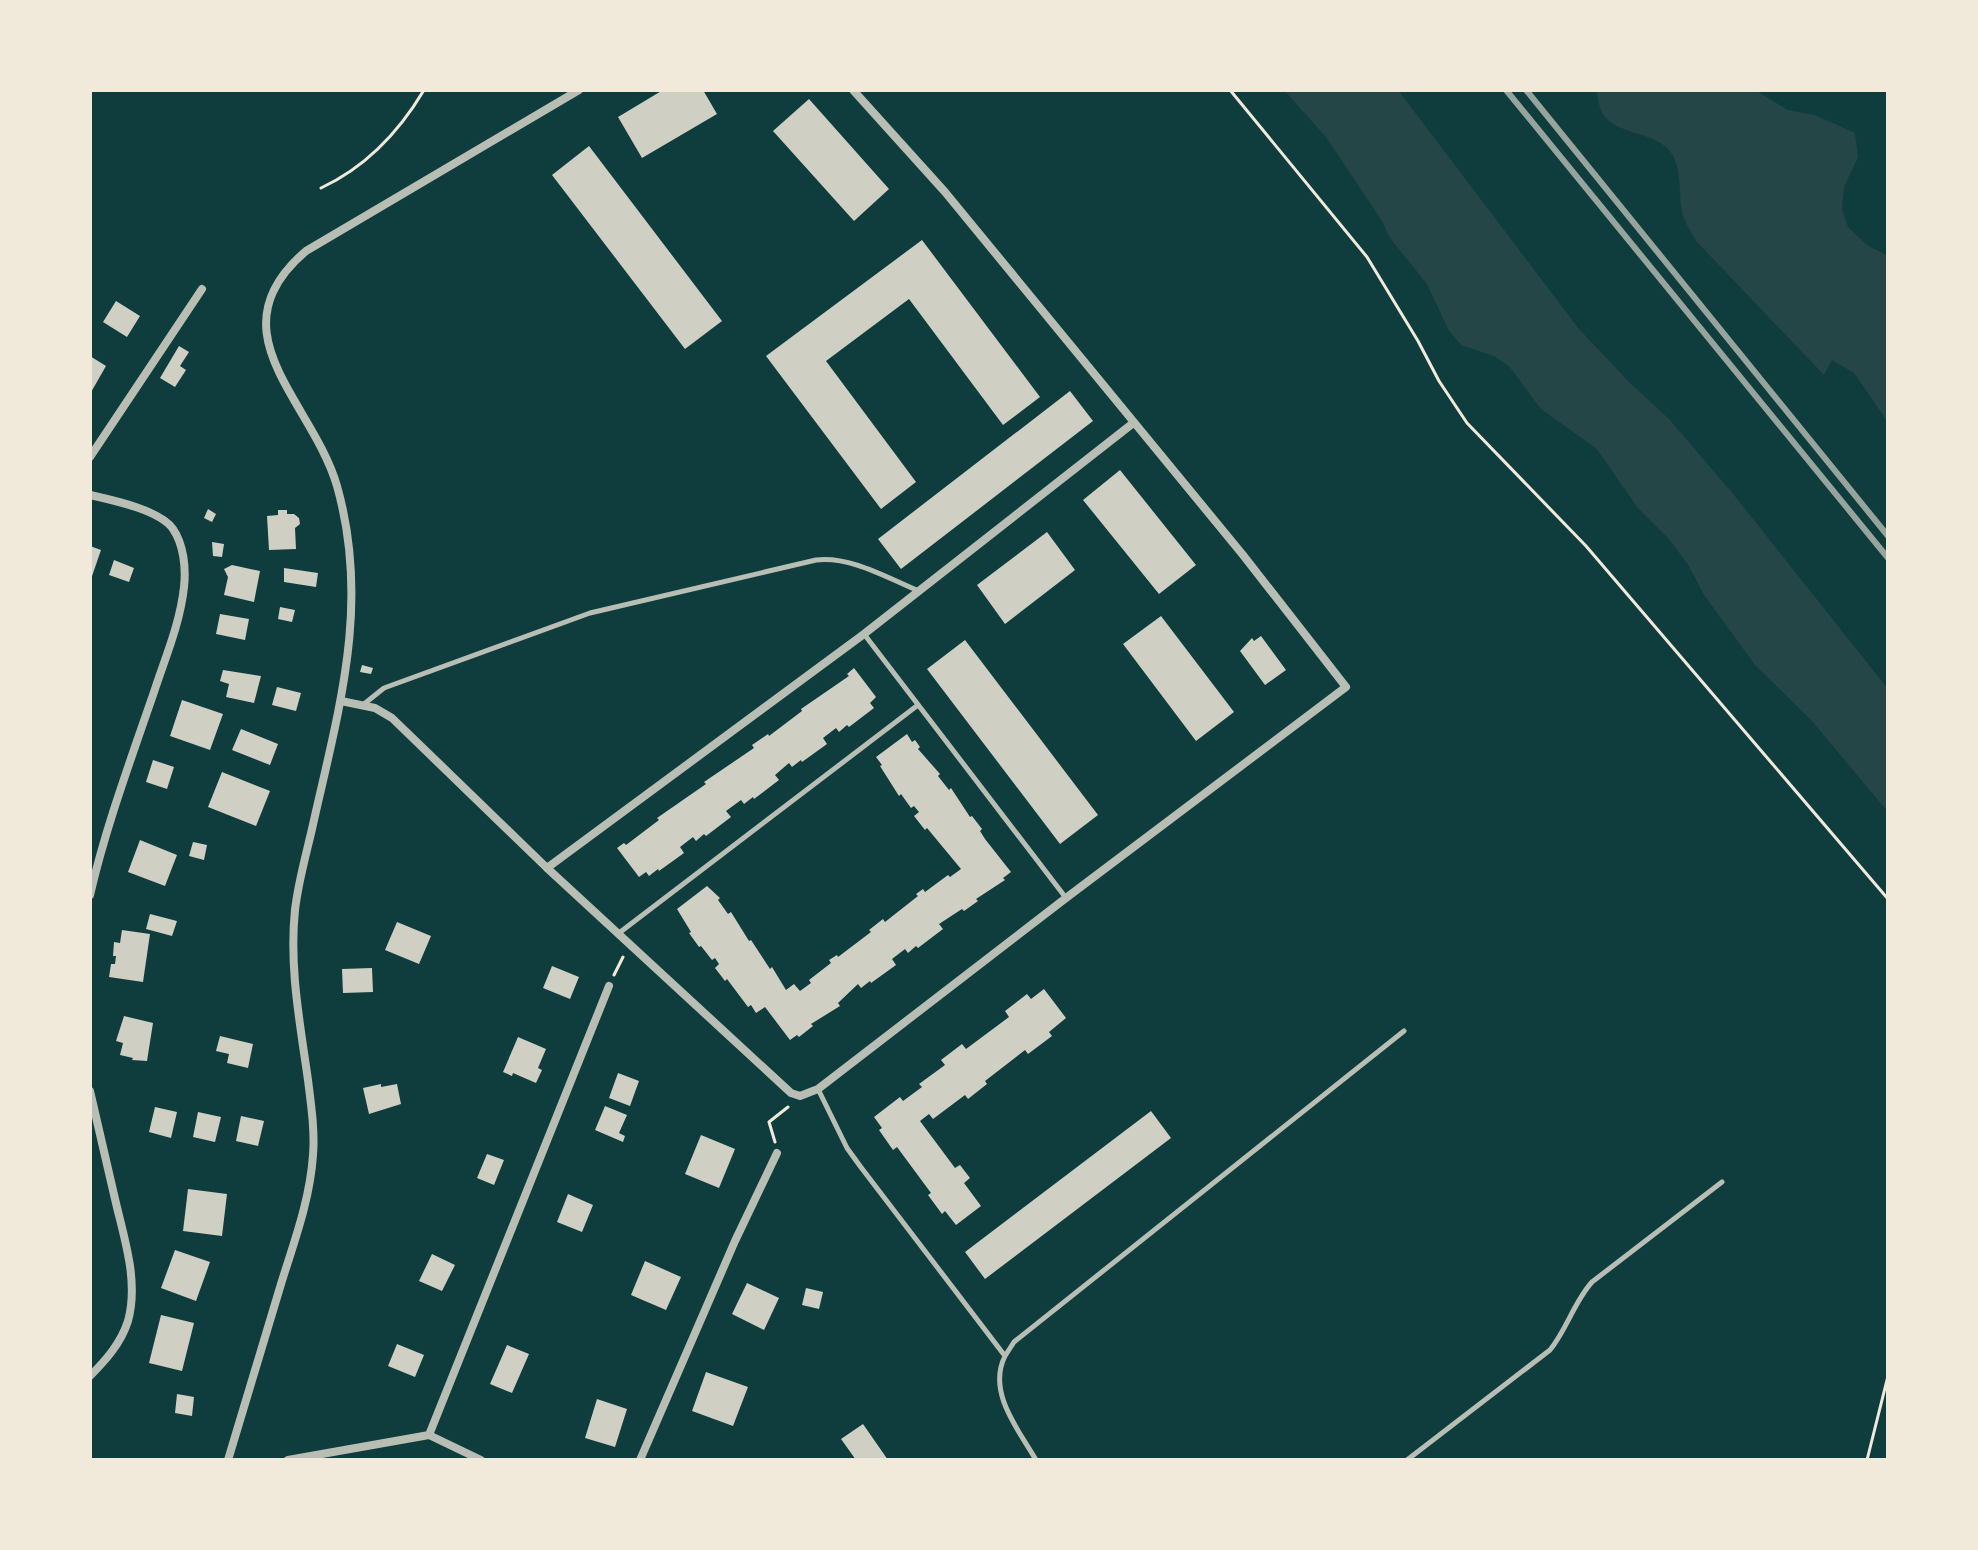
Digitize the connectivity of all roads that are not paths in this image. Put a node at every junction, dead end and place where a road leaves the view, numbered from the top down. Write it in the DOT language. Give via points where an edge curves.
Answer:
graph roads {
  1 [pos="579,90"];
  2 [pos="853,90"];
  3 [pos="202,289"];
  4 [pos="1132,424"];
  5 [pos="90,457"];
  6 [pos="90,495"];
  7 [pos="920,591"];
  8 [pos="864,634"];
  9 [pos="341,701"];
  10 [pos="364,704"];
  11 [pos="918,705"];
  12 [pos="547,868"];
  13 [pos="90,895"];
  14 [pos="1066,898"];
  15 [pos="619,933"];
  16 [pos="609,986"];
  17 [pos="1404,1031"];
  18 [pos="818,1089"];
  19 [pos="90,1091"];
  20 [pos="777,1153"];
  21 [pos="1722,1182"];
  22 [pos="1005,1356"];
  23 [pos="90,1376"];
  24 [pos="429,1435"];
  25 [pos="228,1460"];
  26 [pos="288,1460"];
  27 [pos="481,1460"];
  28 [pos="640,1460"];
  29 [pos="1036,1460"];
  30 [pos="1407,1460"];
  1 -- 9 [label="street" via="306,251 271,292 267,341 333,474 346,532 353,615"];
  2 -- 4 [label="street" via="945,192"];
  3 -- 5 [label="street"];
  4 -- 7 [label="street"];
  4 -- 14 [label="street" via="1346,687"];
  6 -- 13 [label="street" via="164,520 175,531 185,573 180,612"];
  7 -- 8 [label="street"];
  7 -- 10 [label="lane" via="850,563 816,560 590,613 384,688"];
  8 -- 11 [label="lane"];
  8 -- 12 [label="street"];
  9 -- 10 [label="street"];
  9 -- 25 [label="street" via="295,907 292,951 313,1153 306,1204"];
  10 -- 12 [label="street" via="392,718"];
  11 -- 14 [label="lane"];
  11 -- 15 [label="lane"];
  12 -- 15 [label="street"];
  14 -- 18 [label="street"];
  15 -- 18 [label="street" via="791,1093 800,1096"];
  16 -- 24 [label="street"];
  17 -- 22 [label="lane" via="1014,1342"];
  18 -- 22 [label="lane" via="847,1148"];
  19 -- 23 [label="street" via="125,1235 131,1300 120,1340"];
  20 -- 28 [label="street"];
  21 -- 30 [label="lane" via="1592,1282 1550,1350"];
  22 -- 29 [label="lane" via="1001,1394"];
  24 -- 26 [label="street"];
  24 -- 27 [label="street"];
}
